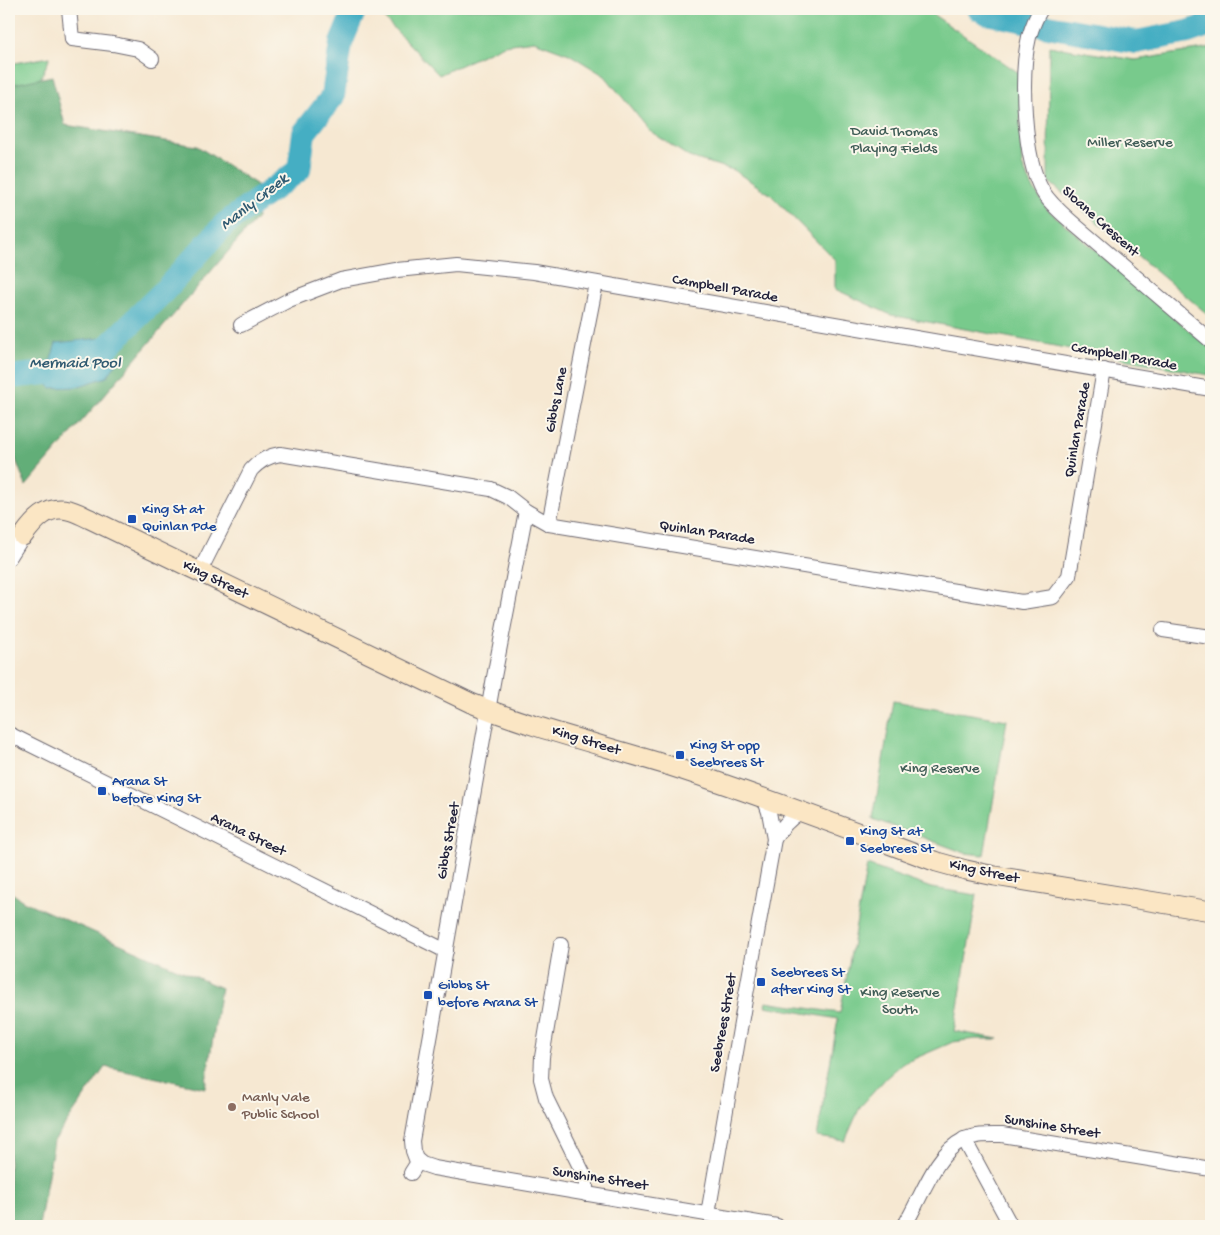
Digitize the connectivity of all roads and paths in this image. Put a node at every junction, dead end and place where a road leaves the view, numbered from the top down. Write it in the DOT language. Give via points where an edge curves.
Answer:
graph roads {
  1 [pos="69,9"];
  2 [pos="1039,13"];
  3 [pos="152,59"];
  4 [pos="596,283"];
  5 [pos="241,325"];
  6 [pos="1211,341"];
  7 [pos="1104,370"];
  8 [pos="1211,388"];
  9 [pos="526,511"];
  10 [pos="549,524"];
  11 [pos="22,536"];
  12 [pos="9,558"];
  13 [pos="199,572"];
  14 [pos="1163,630"];
  15 [pos="1211,637"];
  16 [pos="488,710"];
  17 [pos="9,734"];
  18 [pos="764,798"];
  19 [pos="800,812"];
  20 [pos="774,839"];
  21 [pos="1211,911"];
  22 [pos="561,946"];
  23 [pos="446,951"];
  24 [pos="964,1139"];
  25 [pos="415,1168"];
  26 [pos="1211,1169"];
  27 [pos="586,1194"];
  28 [pos="708,1214"];
  29 [pos="777,1226"];
  30 [pos="904,1226"];
  31 [pos="1011,1226"];
  1 -- 3 [label="street" via="72,39 138,49"];
  2 -- 6 [label="street, Sloane Crescent" via="1029,37 1026,61 1026,129 1030,159 1043,193 1075,225"];
  4 -- 5 [label="street, Campbell Parade" via="534,272 456,264 397,270 341,280 289,300"];
  4 -- 7 [label="street, Campbell Parade"];
  4 -- 10 [label="street, Gibbs Lane"];
  7 -- 8 [label="street, Campbell Parade"];
  7 -- 10 [label="street, Quinlan Parade" via="1069,576 1053,597 1022,602"];
  9 -- 10 [label="street, Quinlan Parade"];
  9 -- 13 [label="street, Quinlan Parade" via="491,489 273,455 258,462 251,470"];
  9 -- 16 [label="street, Gibbs Street"];
  11 -- 12 [label="street, King Street"];
  11 -- 13 [label="street, King Street" via="43,513 66,509"];
  13 -- 16 [label="street, King Street"];
  14 -- 15 [label="street"];
  16 -- 18 [label="street, King Street"];
  16 -- 23 [label="street, Gibbs Street"];
  17 -- 23 [label="street, Arana Street"];
  18 -- 19 [label="street, King Street"];
  18 -- 20 [label="street, Seebrees Street"];
  19 -- 20 [label="street, Seebrees Street"];
  19 -- 21 [label="street, King Street" via="966,870"];
  20 -- 28 [label="street, Seebrees Street"];
  22 -- 27 [label="street" via="541,1079 546,1098 586,1179"];
  23 -- 25 [label="street, Gibbs Street" via="412,1141"];
  24 -- 26 [label="street, Sunshine Street" via="1002,1135"];
  24 -- 30 [label="street" via="942,1159"];
  24 -- 31 [label="street"];
  25 -- 27 [label="street, Sunshine Street" via="425,1166"];
  27 -- 28 [label="street, Sunshine Street"];
  28 -- 29 [label="street, Sunshine Street"];
}
